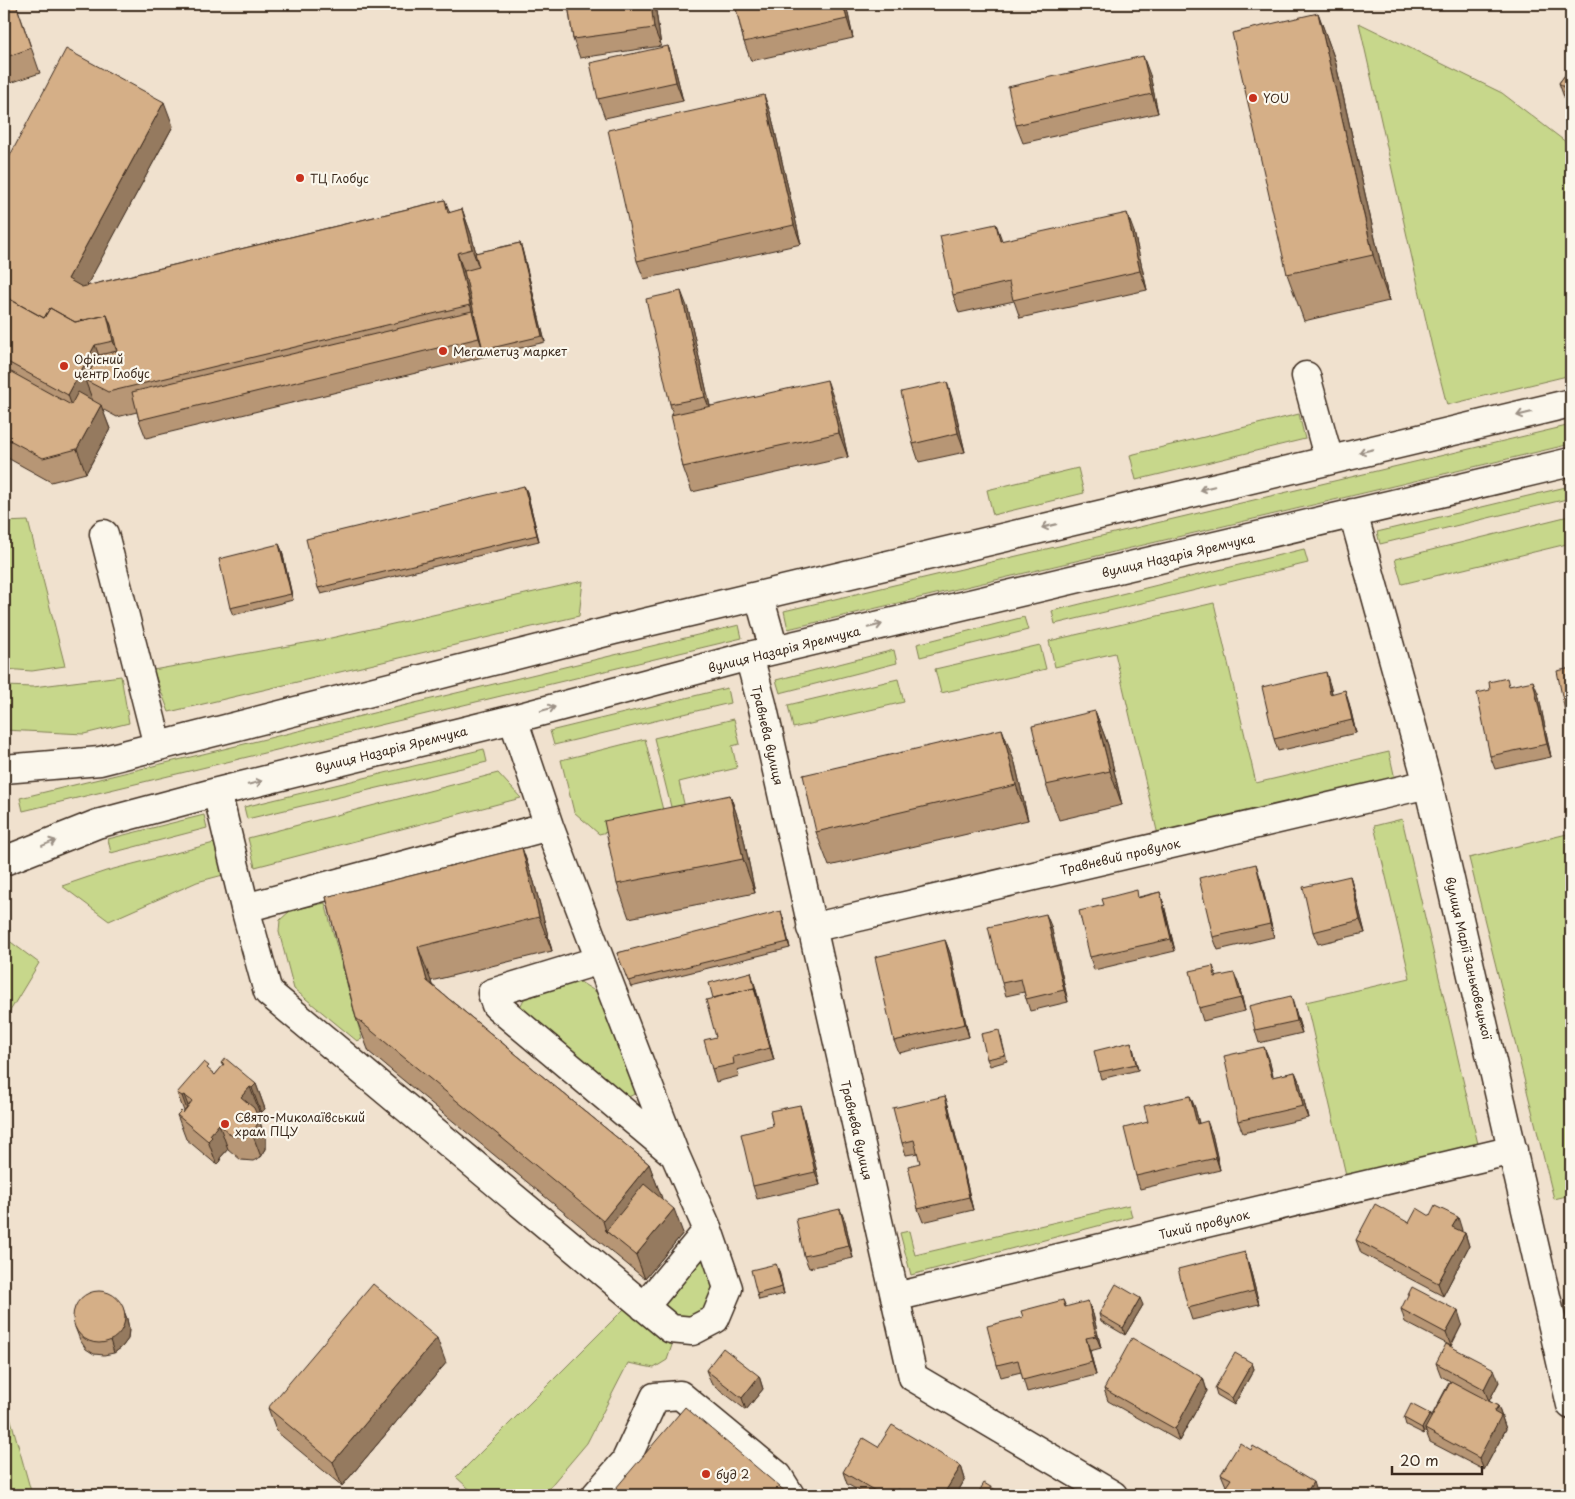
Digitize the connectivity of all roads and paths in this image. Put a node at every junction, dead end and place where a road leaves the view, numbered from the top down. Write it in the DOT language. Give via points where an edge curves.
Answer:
graph roads {
  1 [pos="1306,376"];
  2 [pos="1571,403"];
  3 [pos="1329,460"];
  4 [pos="1571,462"];
  5 [pos="1353,514"];
  6 [pos="104,534"];
  7 [pos="760,596"];
  8 [pos="761,653"];
  9 [pos="513,718"];
  10 [pos="158,746"];
  11 [pos="4,769"];
  12 [pos="1428,784"];
  13 [pos="217,792"];
  14 [pos="549,826"];
  15 [pos="4,861"];
  16 [pos="245,908"];
  17 [pos="811,928"];
  18 [pos="600,960"];
  19 [pos="1513,1150"];
  20 [pos="675,1155"];
  21 [pos="708,1230"];
  22 [pos="895,1297"];
  23 [pos="644,1307"];
  24 [pos="1568,1372"];
  25 [pos="1571,1405"];
  26 [pos="596,1495"];
  27 [pos="790,1495"];
  28 [pos="1113,1495"];
  1 -- 3 [label="street"];
  2 -- 3 [label="street, one-way"];
  3 -- 7 [label="street, one-way"];
  4 -- 5 [label="street, вулиця Назарія Яремчука"];
  8 -- 5 [label="street, вулиця Назарія Яремчука, one-way"];
  5 -- 12 [label="street, вулиця Марії Заньковецької"];
  6 -- 10 [label="street"];
  7 -- 8 [label="street, Травнева вулиця"];
  7 -- 10 [label="street"];
  9 -- 8 [label="street, вулиця Назарія Яремчука, one-way"];
  8 -- 17 [label="street, Травнева вулиця" via="764,714"];
  13 -- 9 [label="street, вулиця Назарія Яремчука, one-way"];
  9 -- 14 [label="street"];
  10 -- 11 [label="street" via="100,761"];
  12 -- 17 [label="street, Травневий провулок"];
  12 -- 19 [label="street, вулиця Марії Заньковецької"];
  15 -- 13 [label="street, вулиця Назарія Яремчука, one-way" via="97,824"];
  13 -- 16 [label="street"];
  14 -- 16 [label="street"];
  14 -- 18 [label="street"];
  16 -- 23 [label="street" via="268,992"];
  17 -- 22 [label="street, Травнева вулиця"];
  18 -- 20 [label="street"];
  18 -- 20 [label="street" via="492,993 496,1005"];
  19 -- 22 [label="street, Тихий провулок"];
  19 -- 24 [label="street, вулиця Марії Заньковецької"];
  20 -- 21 [label="street"];
  21 -- 23 [label="street"];
  21 -- 23 [label="street" via="728,1288 715,1319 692,1331 671,1329"];
  22 -- 28 [label="street, Травнева вулиця" via="913,1377"];
  24 -- 25 [label="street, вулиця Марії Заньковецької"];
  26 -- 27 [label="street" via="625,1462 655,1397 680,1395 778,1476"];
}
